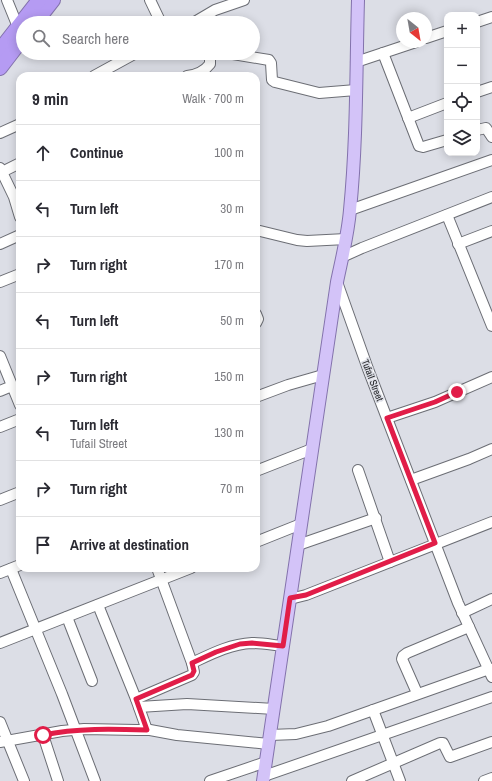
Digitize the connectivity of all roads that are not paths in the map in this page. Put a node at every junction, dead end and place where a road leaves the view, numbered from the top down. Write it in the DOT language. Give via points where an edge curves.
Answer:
graph roads {
  1 [pos="7,0"];
  2 [pos="53,0"];
  3 [pos="150,0"];
  4 [pos="244,0"];
  5 [pos="358,0"];
  6 [pos="34,3"];
  7 [pos="28,16"];
  8 [pos="40,16"];
  9 [pos="158,16"];
  10 [pos="205,16"];
  11 [pos="492,17"];
  12 [pos="16,21"];
  13 [pos="480,21"];
  14 [pos="444,32"];
  15 [pos="432,36"];
  16 [pos="16,37"];
  17 [pos="16,41"];
  18 [pos="398,48"];
  19 [pos="0,50"];
  20 [pos="383,53"];
  21 [pos="260,58"];
  22 [pos="123,60"];
  23 [pos="210,60"];
  24 [pos="356,62"];
  25 [pos="0,68"];
  26 [pos="101,72"];
  27 [pos="201,72"];
  28 [pos="492,87"];
  29 [pos="356,90"];
  30 [pos="480,91"];
  31 [pos="444,105"];
  32 [pos="408,118"];
  33 [pos="16,126"];
  34 [pos="485,127"];
  35 [pos="0,133"];
  36 [pos="492,137"];
  37 [pos="444,141"];
  38 [pos="492,160"];
  39 [pos="16,164"];
  40 [pos="1,170"];
  41 [pos="492,197"];
  42 [pos="16,198"];
  43 [pos="350,210"];
  44 [pos="447,215"];
  45 [pos="260,231"];
  46 [pos="492,232"];
  47 [pos="16,237"];
  48 [pos="346,239"];
  49 [pos="0,244"];
  50 [pos="458,244"];
  51 [pos="342,257"];
  52 [pos="16,276"];
  53 [pos="0,282"];
  54 [pos="337,282"];
  55 [pos="488,306"];
  56 [pos="492,326"];
  57 [pos="0,356"];
  58 [pos="323,375"];
  59 [pos="492,377"];
  60 [pos="12,386"];
  61 [pos="0,391"];
  62 [pos="16,396"];
  63 [pos="260,396"];
  64 [pos="387,418"];
  65 [pos="16,421"];
  66 [pos="0,427"];
  67 [pos="312,449"];
  68 [pos="492,449"];
  69 [pos="260,470"];
  70 [pos="358,470"];
  71 [pos="411,480"];
  72 [pos="16,494"];
  73 [pos="0,500"];
  74 [pos="376,518"];
  75 [pos="492,522"];
  76 [pos="301,524"];
  77 [pos="260,539"];
  78 [pos="435,543"];
  79 [pos="298,545"];
  80 [pos="390,562"];
  81 [pos="15,567"];
  82 [pos="17,572"];
  83 [pos="158,572"];
  84 [pos="181,572"];
  85 [pos="0,573"];
  86 [pos="161,580"];
  87 [pos="290,598"];
  88 [pos="492,599"];
  89 [pos="98,605"];
  90 [pos="462,613"];
  91 [pos="67,617"];
  92 [pos="469,627"];
  93 [pos="35,630"];
  94 [pos="0,643"];
  95 [pos="283,646"];
  96 [pos="192,663"];
  97 [pos="491,671"];
  98 [pos="92,681"];
  99 [pos="417,693"];
  100 [pos="492,697"];
  101 [pos="137,703"];
  102 [pos="274,709"];
  103 [pos="373,710"];
  104 [pos="0,722"];
  105 [pos="75,730"];
  106 [pos="147,730"];
  107 [pos="43,735"];
  108 [pos="382,735"];
  109 [pos="269,740"];
  110 [pos="4,742"];
  111 [pos="492,742"];
  112 [pos="266,762"];
  113 [pos="393,764"];
  114 [pos="492,778"];
  115 [pos="263,779"];
  116 [pos="24,781"];
  117 [pos="58,781"];
  118 [pos="95,781"];
  119 [pos="210,781"];
  120 [pos="352,781"];
  121 [pos="400,781"];
  122 [pos="484,781"];
  1 -- 12 [label="street"];
  2 -- 8 [label="highway"];
  3 -- 9 [label="street"];
  4 -- 10 [label="street"];
  5 -- 24 [label="main road"];
  6 -- 7 [label="highway"];
  11 -- 13 [label="street"];
  14 -- 15 [label="street"];
  16 -- 19 [label="highway"];
  17 -- 25 [label="highway"];
  18 -- 20 [label="street"];
  20 -- 24 [label="street"];
  20 -- 32 [label="street"];
  21 -- 29 [label="street" via="269,60 271,63 272,80 275,82 319,93"];
  22 -- 26 [label="street"];
  23 -- 27 [label="street" via="210,64"];
  24 -- 29 [label="main road"];
  28 -- 30 [label="street"];
  29 -- 43 [label="main road"];
  31 -- 32 [label="street"];
  32 -- 37 [label="street" via="420,146"];
  33 -- 35 [label="street"];
  34 -- 36 [label="street"];
  38 -- 43 [label="street"];
  39 -- 40 [label="street"];
  40 -- 42 [label="street"];
  41 -- 44 [label="street"];
  43 -- 48 [label="main road"];
  44 -- 50 [label="street"];
  44 -- 51 [label="street"];
  45 -- 48 [label="street" via="307,241"];
  46 -- 50 [label="street"];
  47 -- 49 [label="street"];
  48 -- 51 [label="main road"];
  50 -- 55 [label="street"];
  51 -- 54 [label="main road"];
  52 -- 53 [label="street"];
  54 -- 58 [label="main road"];
  54 -- 64 [label="street, Tufail Street"];
  55 -- 56 [label="street"];
  57 -- 60 [label="street"];
  58 -- 63 [label="street"];
  58 -- 67 [label="main road"];
  59 -- 64 [label="street" via="435,402"];
  60 -- 61 [label="street"];
  60 -- 62 [label="street"];
  64 -- 71 [label="street, Tufail Street"];
  65 -- 66 [label="street"];
  67 -- 69 [label="street"];
  67 -- 76 [label="main road"];
  68 -- 71 [label="street"];
  70 -- 74 [label="street"];
  71 -- 78 [label="street, Tufail Street"];
  72 -- 73 [label="street"];
  74 -- 79 [label="street"];
  74 -- 80 [label="street"];
  75 -- 78 [label="street"];
  76 -- 77 [label="street"];
  76 -- 79 [label="main road"];
  78 -- 80 [label="street"];
  78 -- 90 [label="street, Tufail Street"];
  79 -- 87 [label="main road"];
  80 -- 87 [label="street" via="306,595"];
  81 -- 85 [label="street"];
  82 -- 93 [label="street"];
  83 -- 86 [label="street"];
  84 -- 86 [label="street"];
  86 -- 89 [label="street"];
  86 -- 96 [label="street"];
  87 -- 95 [label="main road"];
  88 -- 90 [label="street"];
  89 -- 91 [label="street"];
  89 -- 101 [label="street"];
  90 -- 92 [label="street, Tufail Street"];
  91 -- 93 [label="street"];
  91 -- 98 [label="street"];
  92 -- 97 [label="street, Tufail Street"];
  92 -- 99 [label="street" via="406,652 402,659"];
  93 -- 94 [label="street"];
  93 -- 105 [label="street"];
  95 -- 96 [label="street" via="240,644"];
  95 -- 102 [label="main road"];
  96 -- 101 [label="street" via="192,675"];
  97 -- 99 [label="street"];
  99 -- 103 [label="street"];
  100 -- 108 [label="street"];
  101 -- 102 [label="street"];
  101 -- 106 [label="street"];
  102 -- 109 [label="main road"];
  103 -- 108 [label="street"];
  103 -- 109 [label="street" via="328,726"];
  104 -- 110 [label="street"];
  105 -- 106 [label="street"];
  105 -- 107 [label="street"];
  105 -- 118 [label="street"];
  106 -- 109 [label="street" via="177,735"];
  107 -- 110 [label="street"];
  107 -- 117 [label="street"];
  108 -- 113 [label="street"];
  108 -- 115 [label="street"];
  109 -- 112 [label="main road"];
  110 -- 116 [label="street"];
  111 -- 113 [label="street" via="450,757 440,743"];
  112 -- 115 [label="main road"];
  112 -- 119 [label="street"];
  113 -- 120 [label="street"];
  113 -- 121 [label="street"];
  114 -- 122 [label="street"];
}
